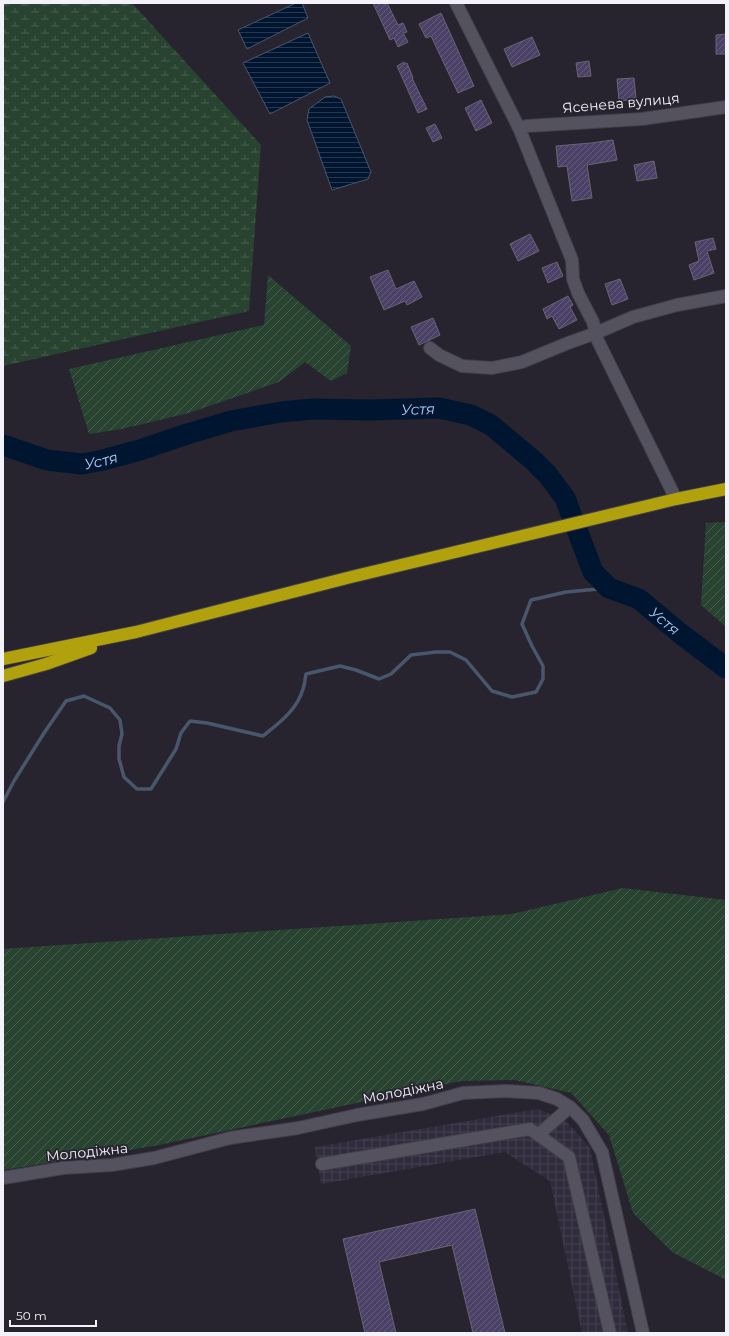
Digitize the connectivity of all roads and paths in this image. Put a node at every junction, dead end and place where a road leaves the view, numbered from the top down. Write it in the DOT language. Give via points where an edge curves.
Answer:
graph roads {
  1 [pos="456,3"];
  2 [pos="726,107"];
  3 [pos="519,128"];
  4 [pos="726,296"];
  5 [pos="596,333"];
  6 [pos="430,348"];
  7 [pos="726,489"];
  8 [pos="676,499"];
  9 [pos="136,632"];
  10 [pos="3,659"];
  11 [pos="3,676"];
  12 [pos="570,1107"];
  13 [pos="538,1135"];
  14 [pos="322,1164"];
  15 [pos="3,1178"];
  16 [pos="610,1333"];
  17 [pos="644,1333"];
  1 -- 3 [label="street"];
  2 -- 3 [label="street, Ясенева вулиця" via="642,119"];
  3 -- 5 [label="street" via="572,260 573,279"];
  4 -- 5 [label="street" via="633,317"];
  5 -- 6 [label="street" via="522,362 492,368 462,366 438,355"];
  5 -- 8 [label="street"];
  7 -- 8 [label="highway"];
  8 -- 9 [label="highway"];
  9 -- 10 [label="highway"];
  9 -- 11 [label="highway" via="46,664"];
  12 -- 13 [label="street"];
  12 -- 15 [label="street, Молодіжна" via="539,1093 463,1093 423,1104 230,1138 154,1158 112,1165 63,1168"];
  12 -- 17 [label="street, Молодіжна" via="583,1120 602,1152"];
  13 -- 14 [label="street" via="530,1128"];
  13 -- 16 [label="street" via="569,1156"];
}
